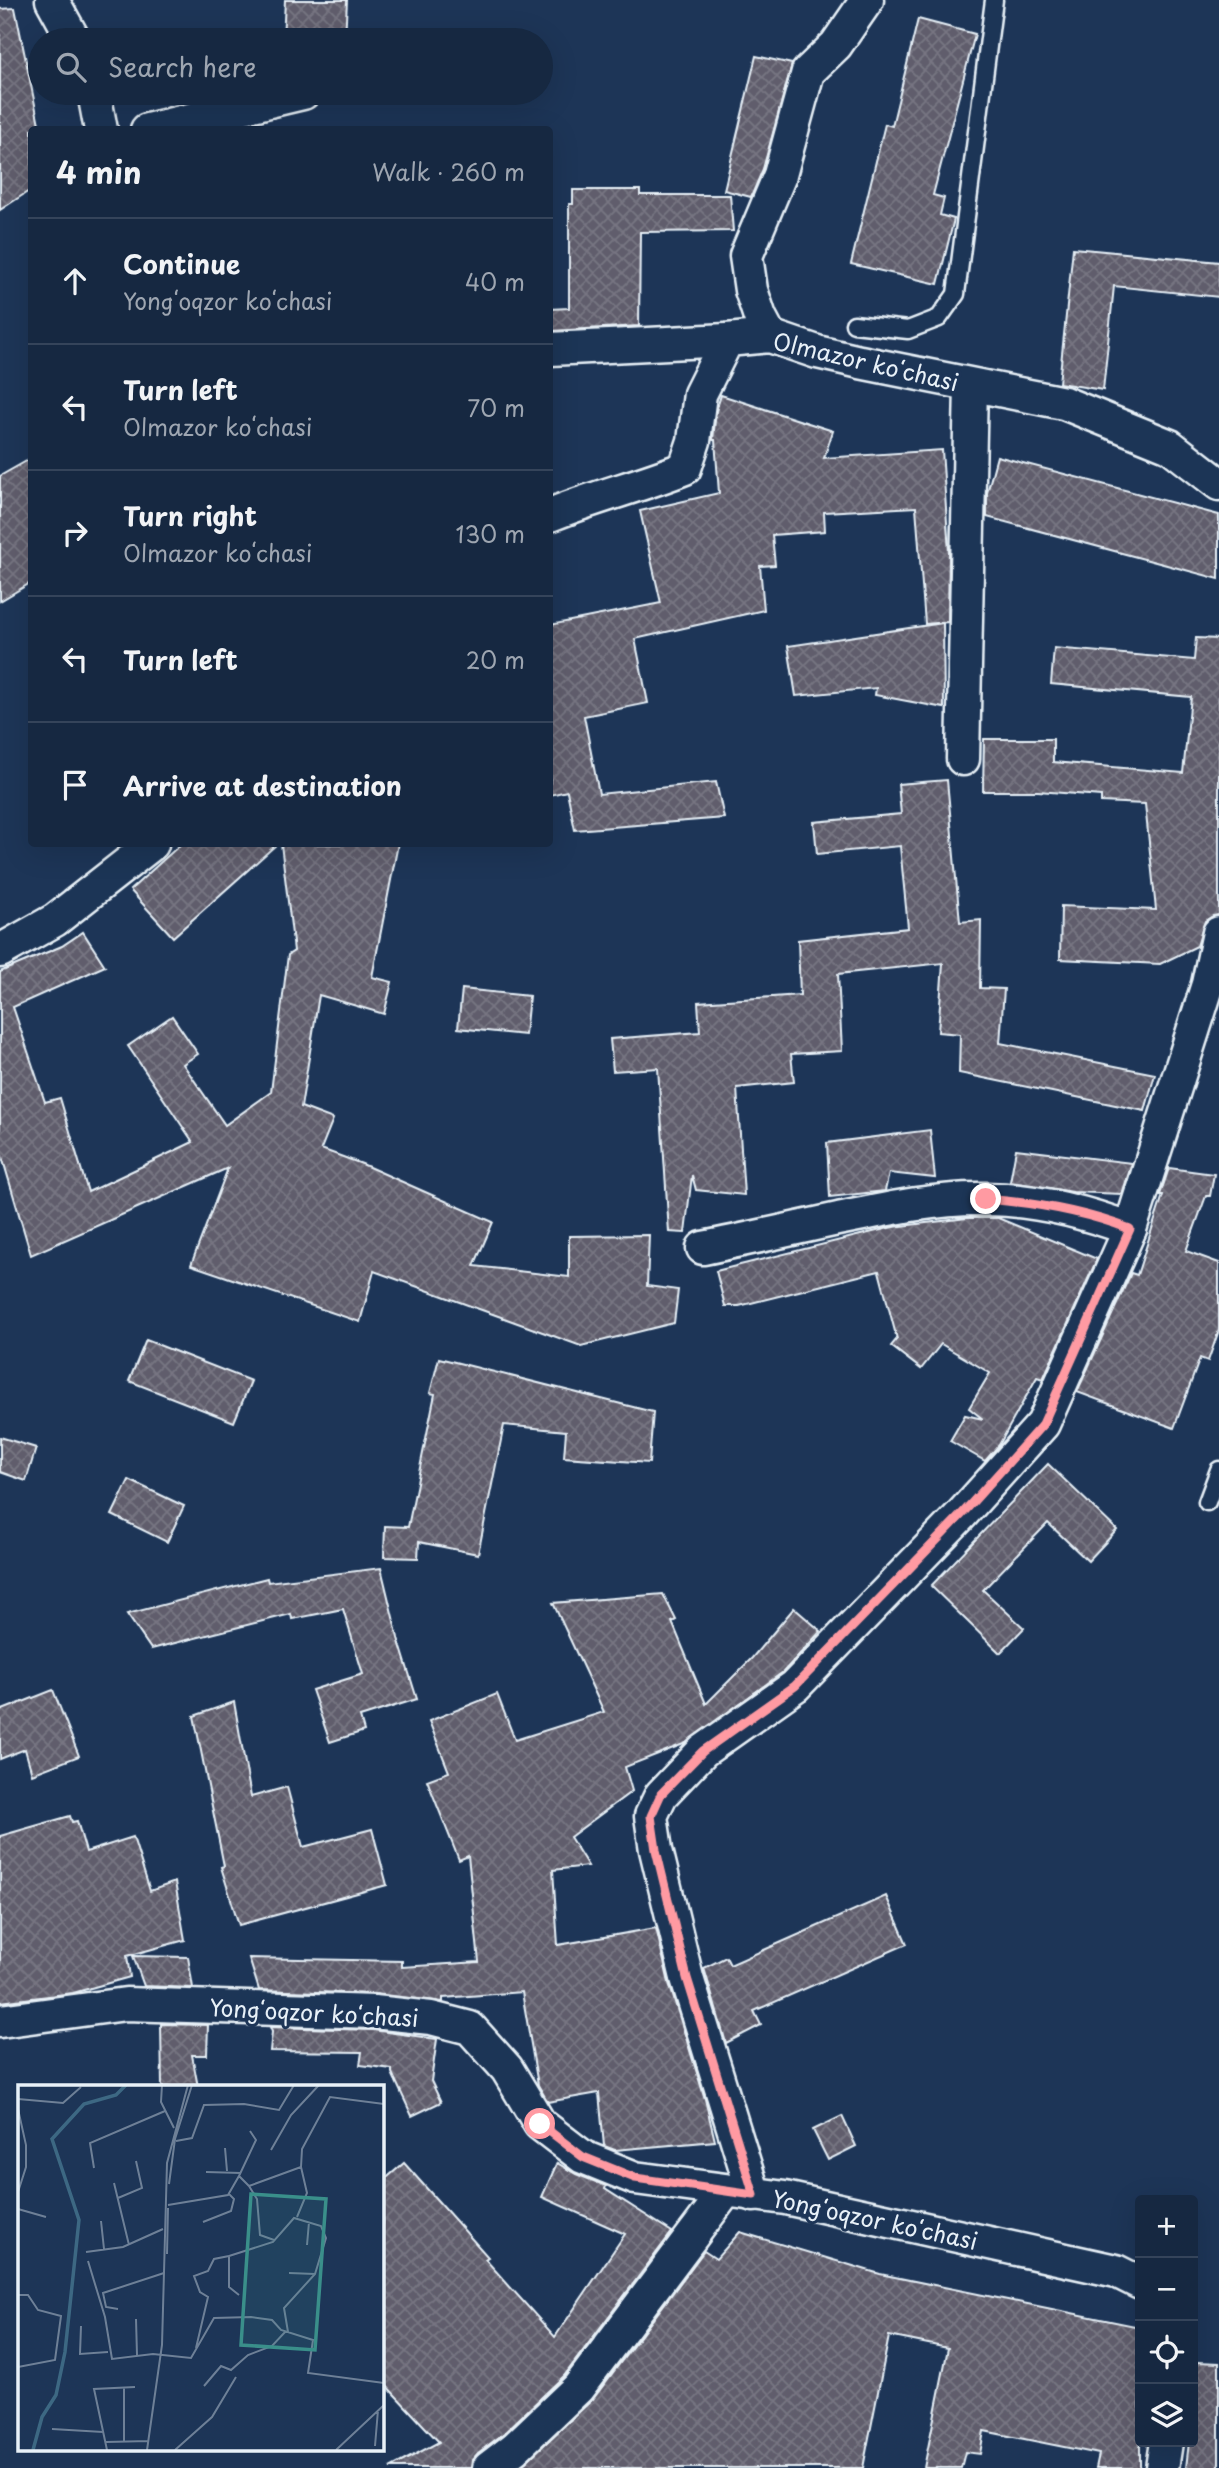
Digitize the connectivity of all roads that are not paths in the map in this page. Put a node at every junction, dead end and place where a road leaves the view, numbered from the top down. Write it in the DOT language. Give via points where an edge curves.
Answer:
graph roads {
  1 [pos="52,0"];
  2 [pos="867,0"];
  3 [pos="994,0"];
  4 [pos="67,28"];
  5 [pos="96,105"];
  6 [pos="253,105"];
  7 [pos="100,126"];
  8 [pos="165,126"];
  9 [pos="854,324"];
  10 [pos="771,336"];
  11 [pos="727,340"];
  12 [pos="553,349"];
  13 [pos="971,385"];
  14 [pos="1219,484"];
  15 [pos="553,514"];
  16 [pos="963,759"];
  17 [pos="148,847"];
  18 [pos="1219,933"];
  19 [pos="0,951"];
  20 [pos="1130,1229"];
  21 [pos="702,1248"];
  22 [pos="1219,1470"];
  23 [pos="1207,1502"];
  24 [pos="0,2021"];
  25 [pos="740,2193"];
  26 [pos="1135,2280"];
  27 [pos="1165,2447"];
  28 [pos="489,2468"];
  29 [pos="1161,2468"];
  1 -- 4 [label="street"];
  2 -- 10 [label="street" via="836,45 808,72 780,175 746,256 751,290"];
  3 -- 9 [label="lane" via="956,294 939,318 908,330"];
  5 -- 7 [label="street"];
  6 -- 8 [label="street"];
  10 -- 11 [label="street, Olmazor koʻchasi"];
  10 -- 13 [label="street, Olmazor koʻchasi" via="828,355"];
  11 -- 12 [label="street, Olmazor koʻchasi"];
  11 -- 15 [label="street" via="700,394 685,468"];
  13 -- 14 [label="street, Olmazor koʻchasi" via="1064,403 1170,446"];
  13 -- 16 [label="street"];
  17 -- 19 [label="street" via="55,920"];
  18 -- 20 [label="street" via="1208,984"];
  20 -- 21 [label="street" via="1093,1215 986,1199 882,1210"];
  20 -- 25 [label="street" via="1043,1424 795,1686 703,1751 661,1794 651,1816"];
  22 -- 23 [label="lane"];
  24 -- 25 [label="street, Yongʻoqzor koʻchasi" via="126,2004 431,2018 470,2028 507,2069 540,2124 583,2157 635,2178"];
  25 -- 26 [label="street, Yongʻoqzor koʻchasi" via="785,2198 1116,2271"];
  25 -- 28 [label="street" via="578,2388"];
  27 -- 29 [label="street"];
}
